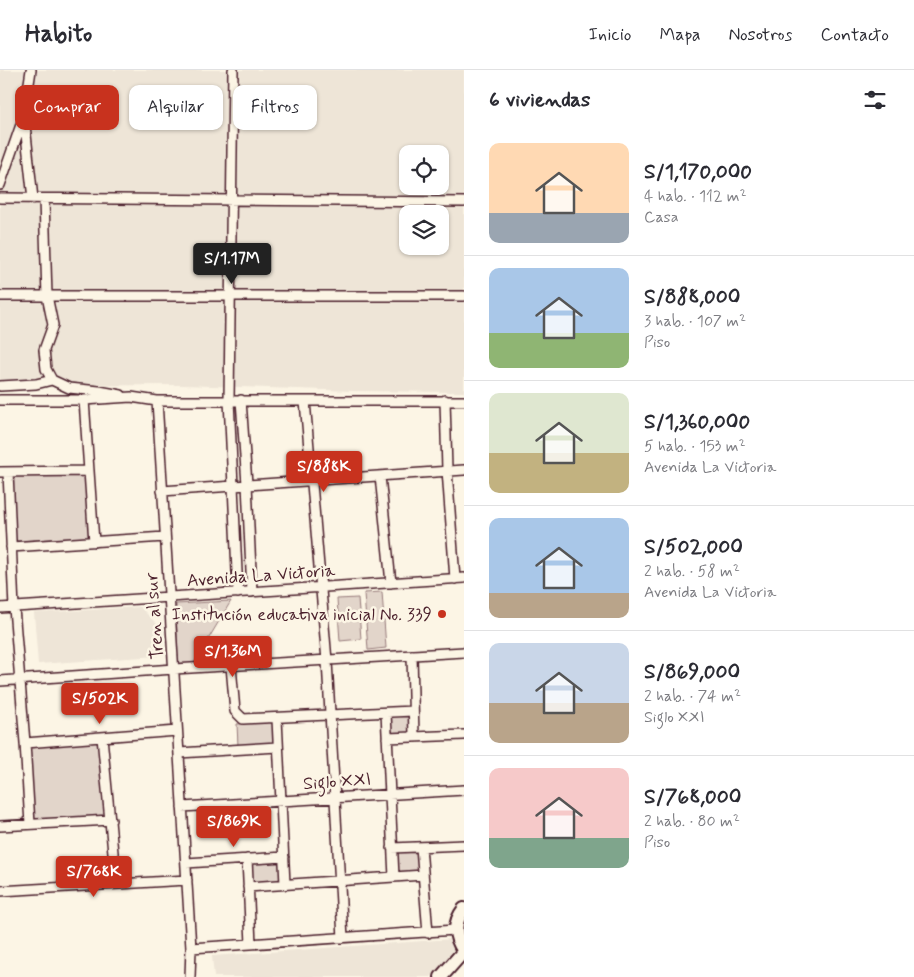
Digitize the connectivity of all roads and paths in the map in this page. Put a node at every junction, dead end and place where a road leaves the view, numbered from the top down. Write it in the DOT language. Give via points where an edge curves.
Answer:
graph roads {
  1 [pos="31,70"];
  2 [pos="233,70"];
  3 [pos="29,85"];
  4 [pos="19,130"];
  5 [pos="26,130"];
  6 [pos="0,185"];
  7 [pos="0,198"];
  8 [pos="33,199"];
  9 [pos="44,199"];
  10 [pos="231,200"];
  11 [pos="464,202"];
  12 [pos="0,296"];
  13 [pos="47,296"];
  14 [pos="464,296"];
  15 [pos="231,297"];
  16 [pos="52,380"];
  17 [pos="0,386"];
  18 [pos="131,397"];
  19 [pos="0,400"];
  20 [pos="84,400"];
  21 [pos="229,400"];
  22 [pos="241,400"];
  23 [pos="445,400"];
  24 [pos="157,401"];
  25 [pos="464,401"];
  26 [pos="305,402"];
  27 [pos="447,470"];
  28 [pos="464,470"];
  29 [pos="89,471"];
  30 [pos="4,472"];
  31 [pos="380,476"];
  32 [pos="312,480"];
  33 [pos="247,484"];
  34 [pos="234,485"];
  35 [pos="162,491"];
  36 [pos="165,537"];
  37 [pos="94,542"];
  38 [pos="11,547"];
  39 [pos="460,578"];
  40 [pos="391,583"];
  41 [pos="320,587"];
  42 [pos="252,592"];
  43 [pos="238,593"];
  44 [pos="169,598"];
  45 [pos="0,608"];
  46 [pos="14,608"];
  47 [pos="464,652"];
  48 [pos="412,655"];
  49 [pos="327,661"];
  50 [pos="231,666"];
  51 [pos="174,669"];
  52 [pos="20,680"];
  53 [pos="0,682"];
  54 [pos="413,711"];
  55 [pos="386,713"];
  56 [pos="330,716"];
  57 [pos="276,719"];
  58 [pos="178,731"];
  59 [pos="464,735"];
  60 [pos="414,736"];
  61 [pos="102,737"];
  62 [pos="387,738"];
  63 [pos="25,743"];
  64 [pos="278,747"];
  65 [pos="179,753"];
  66 [pos="464,790"];
  67 [pos="390,794"];
  68 [pos="335,798"];
  69 [pos="280,801"];
  70 [pos="182,807"];
  71 [pos="111,820"];
  72 [pos="30,824"];
  73 [pos="0,826"];
  74 [pos="464,845"];
  75 [pos="421,847"];
  76 [pos="392,848"];
  77 [pos="284,857"];
  78 [pos="247,859"];
  79 [pos="186,863"];
  80 [pos="423,875"];
  81 [pos="394,877"];
  82 [pos="187,880"];
  83 [pos="340,881"];
  84 [pos="116,884"];
  85 [pos="286,884"];
  86 [pos="248,887"];
  87 [pos="0,891"];
  88 [pos="464,909"];
  89 [pos="455,930"];
  90 [pos="428,932"];
  91 [pos="343,938"];
  92 [pos="251,944"];
  93 [pos="191,948"];
  94 [pos="464,951"];
  95 [pos="190,977"];
  96 [pos="441,977"];
  1 -- 3 [label="street"];
  2 -- 10 [label="street"];
  4 -- 6 [label="street"];
  5 -- 8 [label="street"];
  7 -- 8 [label="street"];
  8 -- 9 [label="street"];
  9 -- 10 [label="street"];
  9 -- 13 [label="street"];
  10 -- 11 [label="street"];
  10 -- 15 [label="street"];
  12 -- 13 [label="street"];
  13 -- 15 [label="street"];
  13 -- 16 [label="street" via="53,325 44,359"];
  14 -- 15 [label="street"];
  15 -- 21 [label="street"];
  16 -- 17 [label="street"];
  16 -- 18 [label="street" via="70,388"];
  18 -- 20 [label="street"];
  18 -- 24 [label="street"];
  19 -- 20 [label="street"];
  20 -- 29 [label="street"];
  21 -- 22 [label="street"];
  21 -- 24 [label="street"];
  21 -- 34 [label="street"];
  22 -- 26 [label="street"];
  22 -- 33 [label="street"];
  23 -- 25 [label="street"];
  23 -- 26 [label="street"];
  23 -- 27 [label="street"];
  24 -- 35 [label="street, Tren al sur"];
  26 -- 32 [label="street"];
  27 -- 28 [label="street"];
  27 -- 31 [label="street"];
  27 -- 39 [label="street"];
  29 -- 30 [label="street"];
  29 -- 37 [label="street"];
  30 -- 38 [label="street"];
  31 -- 32 [label="street"];
  31 -- 40 [label="street"];
  32 -- 33 [label="street"];
  32 -- 41 [label="street"];
  33 -- 34 [label="street"];
  33 -- 42 [label="street"];
  34 -- 35 [label="street"];
  34 -- 43 [label="street"];
  35 -- 36 [label="street, Tren al sur"];
  36 -- 37 [label="street"];
  36 -- 44 [label="street, Tren al sur"];
  37 -- 38 [label="street"];
  38 -- 46 [label="street"];
  39 -- 40 [label="street, Avenida La Victoria"];
  40 -- 41 [label="street, Avenida La Victoria"];
  41 -- 42 [label="street, Avenida La Victoria"];
  41 -- 49 [label="street"];
  42 -- 43 [label="street, Avenida La Victoria"];
  43 -- 44 [label="street, Avenida La Victoria"];
  44 -- 46 [label="street, Avenida La Victoria"];
  44 -- 51 [label="street, Tren al sur"];
  45 -- 46 [label="street, Avenida La Victoria"];
  46 -- 52 [label="street"];
  47 -- 48 [label="street"];
  48 -- 49 [label="street"];
  48 -- 54 [label="street"];
  49 -- 50 [label="street"];
  49 -- 56 [label="street"];
  50 -- 51 [label="street"];
  50 -- 57 [label="street" via="239,716 243,719"];
  51 -- 52 [label="street"];
  51 -- 58 [label="street, Tren al sur"];
  52 -- 53 [label="street"];
  52 -- 63 [label="street"];
  54 -- 55 [label="street"];
  54 -- 60 [label="street"];
  55 -- 56 [label="street"];
  55 -- 62 [label="street"];
  56 -- 57 [label="street"];
  56 -- 68 [label="street"];
  57 -- 64 [label="street"];
  58 -- 61 [label="street"];
  58 -- 65 [label="street, Tren al sur"];
  59 -- 60 [label="street"];
  60 -- 62 [label="street"];
  61 -- 63 [label="street"];
  61 -- 71 [label="street"];
  62 -- 67 [label="street"];
  63 -- 72 [label="street"];
  64 -- 65 [label="street"];
  64 -- 69 [label="street"];
  65 -- 70 [label="street, Tren al sur"];
  66 -- 67 [label="street, Siglo XXI"];
  67 -- 68 [label="street, Siglo XXI"];
  67 -- 76 [label="street"];
  68 -- 69 [label="street, Siglo XXI"];
  68 -- 83 [label="street"];
  69 -- 70 [label="street, Siglo XXI"];
  69 -- 77 [label="street"];
  70 -- 79 [label="street, Tren al sur"];
  71 -- 72 [label="street"];
  71 -- 84 [label="street"];
  72 -- 73 [label="street"];
  74 -- 75 [label="street"];
  75 -- 76 [label="street"];
  75 -- 80 [label="street"];
  76 -- 81 [label="street"];
  77 -- 78 [label="street"];
  77 -- 85 [label="street"];
  78 -- 79 [label="street"];
  78 -- 86 [label="street"];
  79 -- 82 [label="street, Tren al sur"];
  80 -- 81 [label="street"];
  80 -- 90 [label="street"];
  81 -- 83 [label="street"];
  82 -- 84 [label="street"];
  82 -- 93 [label="street, Tren al sur"];
  83 -- 85 [label="street"];
  83 -- 91 [label="street"];
  84 -- 87 [label="street"];
  85 -- 86 [label="street"];
  86 -- 92 [label="street"];
  88 -- 89 [label="street"];
  89 -- 90 [label="street"];
  89 -- 94 [label="street"];
  90 -- 91 [label="street"];
  91 -- 92 [label="street"];
  92 -- 93 [label="street"];
  93 -- 95 [label="street, Tren al sur"];
  94 -- 96 [label="street"];
}
